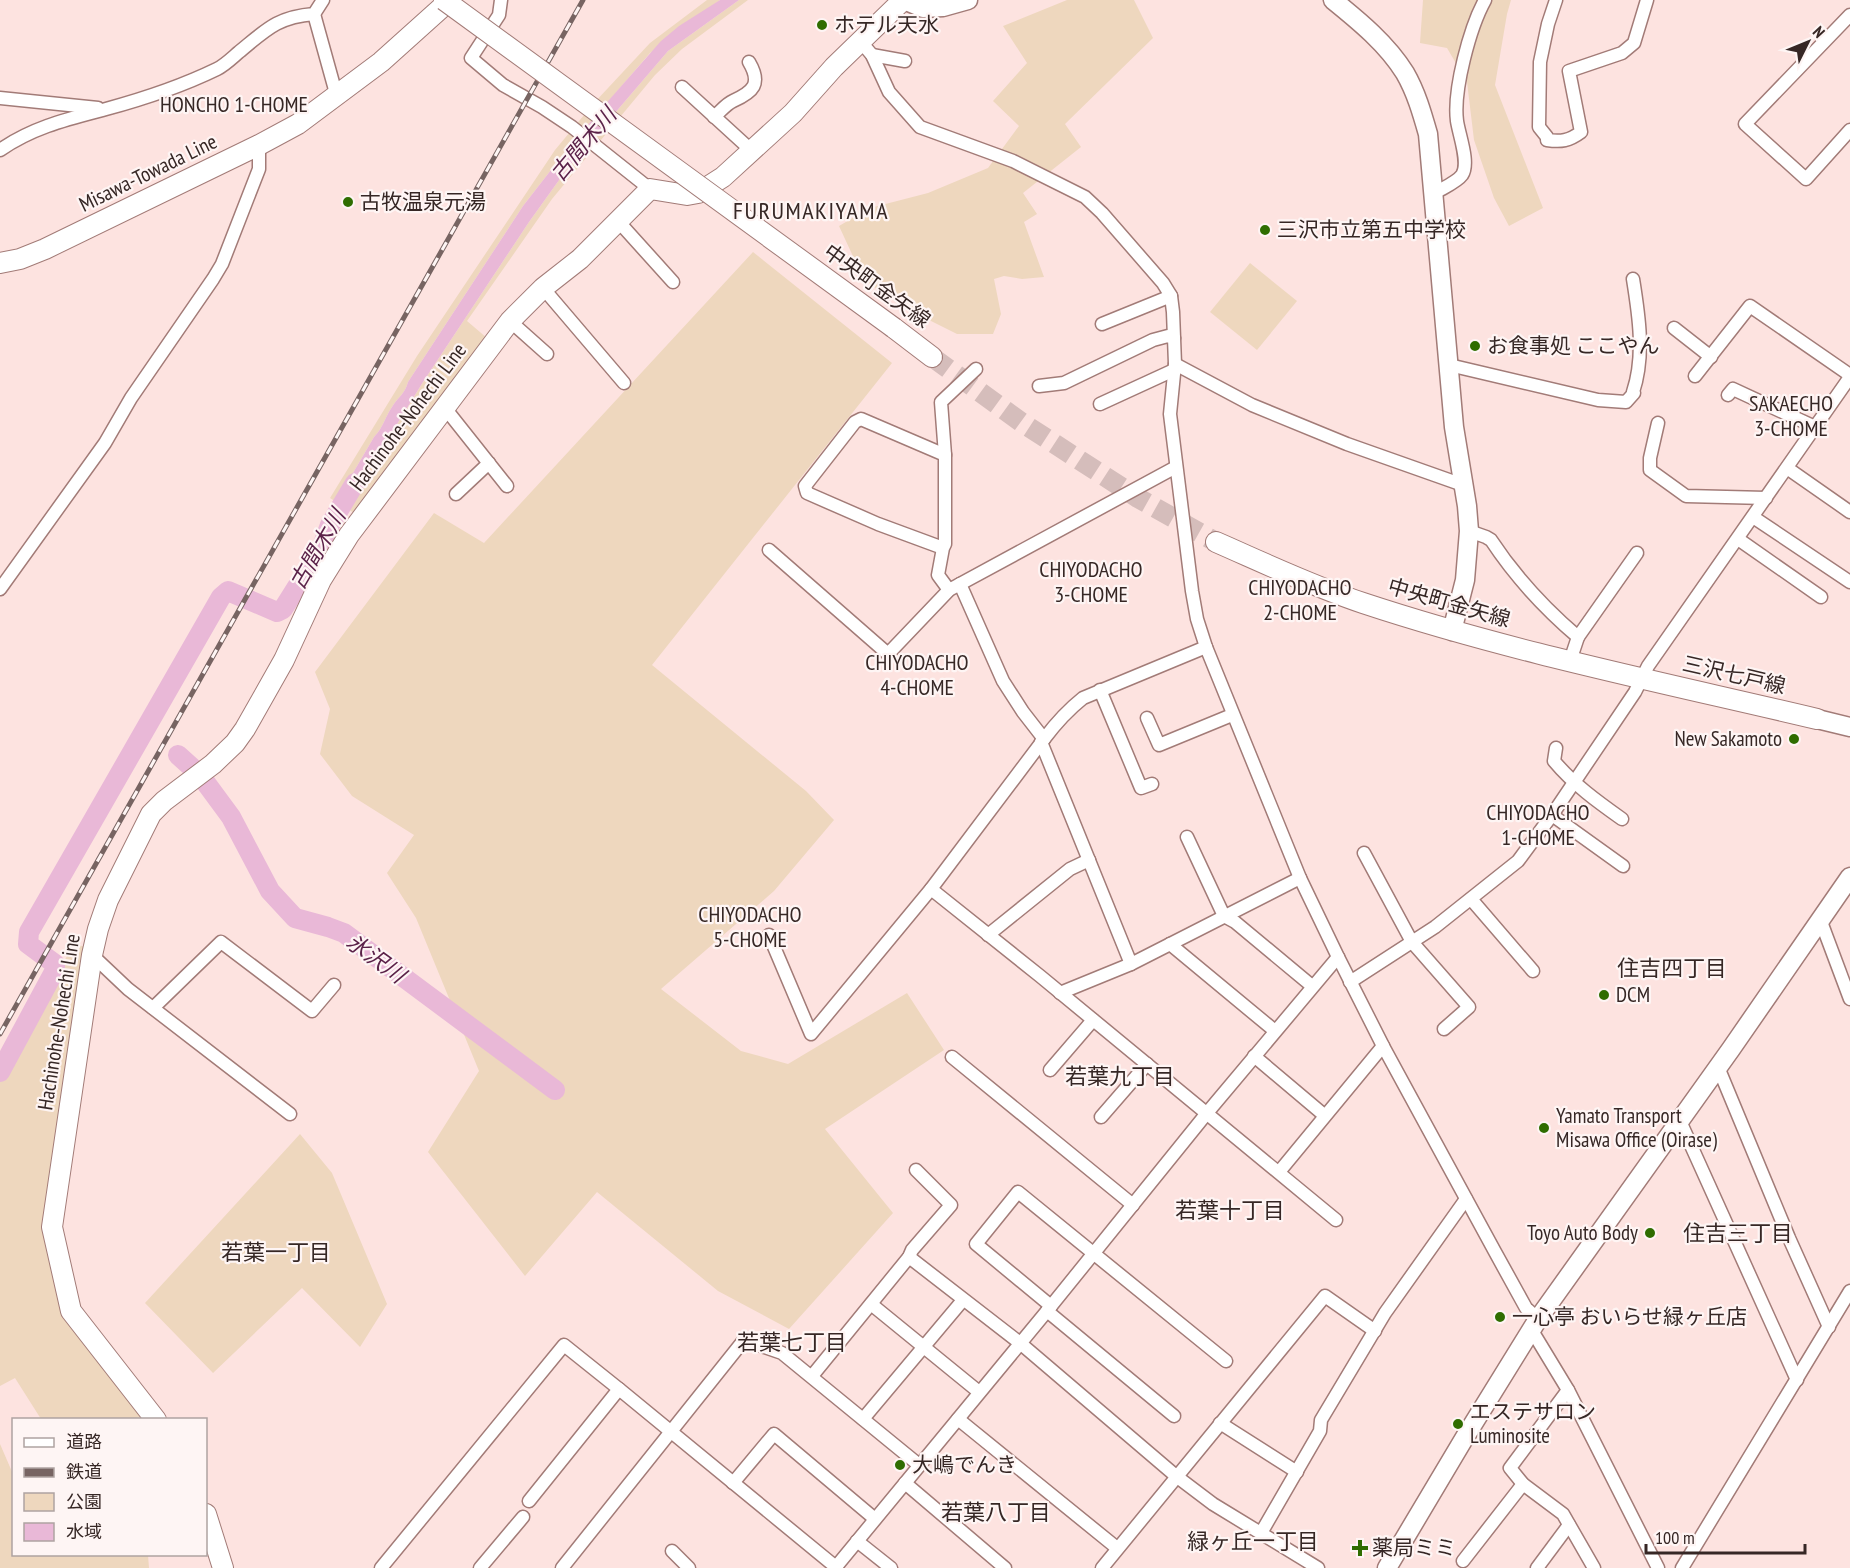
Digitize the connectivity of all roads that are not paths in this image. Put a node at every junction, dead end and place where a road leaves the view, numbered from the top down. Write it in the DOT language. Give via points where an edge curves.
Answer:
graph roads {
  1 [pos="323,0"];
  2 [pos="444,0"];
  3 [pos="450,0"];
  4 [pos="501,0"];
  5 [pos="903,0"];
  6 [pos="968,0"];
  7 [pos="1334,0"];
  8 [pos="1485,0"];
  9 [pos="1556,0"];
  10 [pos="1647,0"];
  11 [pos="314,14"];
  12 [pos="1850,15"];
  13 [pos="867,49"];
  14 [pos="906,61"];
  15 [pos="749,62"];
  16 [pos="682,87"];
  17 [pos="337,96"];
  18 [pos="0,98"];
  19 [pos="108,109"];
  20 [pos="714,117"];
  21 [pos="1850,130"];
  22 [pos="259,146"];
  23 [pos="0,150"];
  24 [pos="752,151"];
  25 [pos="650,189"];
  26 [pos="1435,193"];
  27 [pos="618,221"];
  28 [pos="0,263"];
  29 [pos="1633,279"];
  30 [pos="673,282"];
  31 [pos="543,288"];
  32 [pos="1171,296"];
  33 [pos="510,321"];
  34 [pos="1102,324"];
  35 [pos="1674,328"];
  36 [pos="1174,338"];
  37 [pos="547,354"];
  38 [pos="932,357"];
  39 [pos="1711,357"];
  40 [pos="1449,364"];
  41 [pos="1174,367"];
  42 [pos="976,369"];
  43 [pos="1695,376"];
  44 [pos="1849,379"];
  45 [pos="624,383"];
  46 [pos="1039,386"];
  47 [pos="1728,395"];
  48 [pos="1100,404"];
  49 [pos="445,408"];
  50 [pos="1658,423"];
  51 [pos="1815,427"];
  52 [pos="945,455"];
  53 [pos="489,463"];
  54 [pos="1176,467"];
  55 [pos="1786,468"];
  56 [pos="1463,485"];
  57 [pos="507,486"];
  58 [pos="456,494"];
  59 [pos="1766,498"];
  60 [pos="1850,512"];
  61 [pos="1753,517"];
  62 [pos="1469,531"];
  63 [pos="1738,539"];
  64 [pos="1216,542"];
  65 [pos="943,548"];
  66 [pos="769,550"];
  67 [pos="1637,553"];
  68 [pos="1850,582"];
  69 [pos="955,587"];
  70 [pos="0,589"];
  71 [pos="1821,597"];
  72 [pos="1452,631"];
  73 [pos="1578,637"];
  74 [pos="1206,647"];
  75 [pos="1570,661"];
  76 [pos="1641,678"];
  77 [pos="1100,690"];
  78 [pos="1232,715"];
  79 [pos="1147,718"];
  80 [pos="1817,719"];
  81 [pos="1850,727"];
  82 [pos="1043,740"];
  83 [pos="1557,748"];
  84 [pos="1574,781"];
  85 [pos="1152,784"];
  86 [pos="1552,815"];
  87 [pos="1622,819"];
  88 [pos="1187,837"];
  89 [pos="1364,853"];
  90 [pos="1089,860"];
  91 [pos="1623,866"];
  92 [pos="1850,877"];
  93 [pos="1300,878"];
  94 [pos="931,889"];
  95 [pos="1471,899"];
  96 [pos="1224,916"];
  97 [pos="1820,919"];
  98 [pos="769,934"];
  99 [pos="988,935"];
  100 [pos="1412,942"];
  101 [pos="1170,944"];
  102 [pos="92,955"];
  103 [pos="1338,957"];
  104 [pos="1131,964"];
  105 [pos="1533,971"];
  106 [pos="1350,982"];
  107 [pos="334,985"];
  108 [pos="1312,986"];
  109 [pos="1060,993"];
  110 [pos="1850,999"];
  111 [pos="153,1008"];
  112 [pos="1094,1020"];
  113 [pos="1444,1029"];
  114 [pos="1275,1031"];
  115 [pos="1383,1046"];
  116 [pos="1254,1056"];
  117 [pos="952,1057"];
  118 [pos="1147,1064"];
  119 [pos="1718,1067"];
  120 [pos="1050,1070"];
  121 [pos="1207,1113"];
  122 [pos="290,1114"];
  123 [pos="1324,1115"];
  124 [pos="1101,1117"];
  125 [pos="1680,1121"];
  126 [pos="916,1170"];
  127 [pos="1278,1172"];
  128 [pos="1466,1198"];
  129 [pos="1133,1205"];
  130 [pos="1336,1220"];
  131 [pos="1093,1254"];
  132 [pos="909,1257"];
  133 [pos="1850,1291"];
  134 [pos="963,1300"];
  135 [pos="871,1304"];
  136 [pos="1049,1309"];
  137 [pos="1535,1324"];
  138 [pos="1829,1327"];
  139 [pos="1375,1331"];
  140 [pos="1020,1343"];
  141 [pos="924,1347"];
  142 [pos="1226,1361"];
  143 [pos="812,1376"];
  144 [pos="1797,1380"];
  145 [pos="619,1389"];
  146 [pos="1568,1390"];
  147 [pos="979,1392"];
  148 [pos="1174,1416"];
  149 [pos="155,1418"];
  150 [pos="863,1419"];
  151 [pos="958,1419"];
  152 [pos="1220,1423"];
  153 [pos="670,1433"];
  154 [pos="919,1465"];
  155 [pos="1297,1472"];
  156 [pos="1176,1476"];
  157 [pos="733,1483"];
  158 [pos="905,1483"];
  159 [pos="1523,1484"];
  160 [pos="529,1501"];
  161 [pos="207,1517"];
  162 [pos="523,1517"];
  163 [pos="875,1519"];
  164 [pos="1569,1526"];
  165 [pos="1261,1533"];
  166 [pos="857,1541"];
  167 [pos="1117,1548"];
  168 [pos="672,1551"];
  169 [pos="1463,1562"];
  170 [pos="1654,1567"];
  171 [pos="222,1568"];
  172 [pos="381,1568"];
  173 [pos="480,1568"];
  174 [pos="562,1568"];
  175 [pos="689,1568"];
  176 [pos="836,1568"];
  177 [pos="891,1568"];
  178 [pos="1005,1568"];
  179 [pos="1102,1568"];
  180 [pos="1318,1568"];
  181 [pos="1387,1568"];
  182 [pos="1537,1568"];
  183 [pos="1594,1568"];
  184 [pos="1682,1568"];
  1 -- 11 [label="street"];
  2 -- 38 [label="main road, 中央町金矢線, bridge"];
  3 -- 17 [label="main road, Misawa-Towada Line"];
  4 -- 25 [label="street" via="499,15 471,58 503,85 572,127"];
  5 -- 6 [label="street" via="923,8"];
  5 -- 13 [label="main road"];
  7 -- 26 [label="street" via="1381,43 1404,73 1428,134"];
  8 -- 26 [label="street" via="1459,78 1457,119 1466,165 1461,176"];
  9 -- 10 [label="street" via="1540,62 1539,128 1547,140 1559,141 1571,140 1581,132 1569,71 1622,53 1634,43"];
  11 -- 17 [label="street"];
  11 -- 19 [label="street" via="271,25 220,68"];
  12 -- 21 [label="street" via="1745,124 1806,179"];
  13 -- 14 [label="street"];
  13 -- 24 [label="main road"];
  13 -- 32 [label="street" via="889,92 920,128 1013,161 1085,197"];
  15 -- 20 [label="street" via="755,86"];
  16 -- 20 [label="street"];
  17 -- 22 [label="main road, Misawa-Towada Line"];
  18 -- 19 [label="street"];
  19 -- 23 [label="street" via="52,123"];
  20 -- 24 [label="street"];
  22 -- 28 [label="main road, Misawa-Towada Line" via="45,249"];
  22 -- 70 [label="street" via="259,169 222,264 105,443"];
  24 -- 25 [label="main road" via="698,193"];
  25 -- 27 [label="main road, Hachinohe-Nohechi Line"];
  26 -- 40 [label="street"];
  27 -- 30 [label="street"];
  27 -- 31 [label="main road, Hachinohe-Nohechi Line"];
  29 -- 40 [label="street" via="1640,346 1634,393 1626,402 1598,400"];
  31 -- 33 [label="main road, Hachinohe-Nohechi Line"];
  31 -- 45 [label="street"];
  32 -- 34 [label="street"];
  32 -- 36 [label="street"];
  33 -- 37 [label="street"];
  33 -- 49 [label="main road, Hachinohe-Nohechi Line"];
  35 -- 39 [label="street"];
  36 -- 41 [label="street"];
  36 -- 46 [label="street" via="1153,340 1064,382"];
  39 -- 43 [label="street"];
  39 -- 44 [label="street" via="1750,306"];
  40 -- 56 [label="street"];
  41 -- 48 [label="street"];
  41 -- 54 [label="street" via="1170,414"];
  41 -- 56 [label="street" via="1347,444"];
  42 -- 52 [label="street" via="941,402"];
  44 -- 51 [label="street"];
  47 -- 51 [label="street" via="1733,390"];
  49 -- 53 [label="street"];
  49 -- 102 [label="main road, Hachinohe-Nohechi Line" via="321,580 284,660 235,743 151,814 108,900"];
  50 -- 59 [label="street" via="1650,470 1686,496"];
  51 -- 55 [label="street"];
  52 -- 65 [label="street"];
  52 -- 65 [label="street" via="861,419 805,486 807,493"];
  53 -- 57 [label="street"];
  53 -- 58 [label="street"];
  54 -- 69 [label="street"];
  54 -- 74 [label="street" via="1192,591"];
  55 -- 59 [label="street"];
  55 -- 60 [label="street"];
  56 -- 62 [label="street"];
  59 -- 61 [label="street"];
  61 -- 63 [label="street"];
  61 -- 68 [label="street"];
  62 -- 72 [label="street" via="1465,580"];
  62 -- 73 [label="street" via="1491,540 1522,584"];
  63 -- 71 [label="street"];
  63 -- 76 [label="street"];
  64 -- 72 [label="main road, 中央町金矢線" via="1350,598"];
  65 -- 69 [label="street" via="938,575"];
  66 -- 69 [label="street" via="888,654"];
  67 -- 73 [label="street"];
  69 -- 82 [label="street" via="1003,681"];
  72 -- 75 [label="main road, 中央町金矢線"];
  73 -- 75 [label="street"];
  74 -- 77 [label="street"];
  74 -- 78 [label="street"];
  75 -- 76 [label="main road, 中央町金矢線"];
  76 -- 80 [label="main road, 三沢七戸線"];
  76 -- 84 [label="street"];
  77 -- 82 [label="street" via="1073,706"];
  77 -- 85 [label="street" via="1141,788"];
  78 -- 79 [label="street" via="1159,745"];
  78 -- 93 [label="street"];
  80 -- 81 [label="street"];
  82 -- 90 [label="street"];
  82 -- 94 [label="street"];
  83 -- 84 [label="street" via="1554,761"];
  84 -- 86 [label="street"];
  84 -- 87 [label="street"];
  86 -- 91 [label="street"];
  86 -- 95 [label="street" via="1518,861"];
  88 -- 96 [label="street"];
  89 -- 100 [label="street"];
  90 -- 99 [label="street" via="1070,869"];
  90 -- 104 [label="street"];
  92 -- 97 [label="street"];
  93 -- 96 [label="street"];
  93 -- 103 [label="street"];
  94 -- 98 [label="street" via="812,1034"];
  94 -- 99 [label="street"];
  95 -- 100 [label="street"];
  95 -- 105 [label="street"];
  96 -- 101 [label="street"];
  96 -- 108 [label="street"];
  97 -- 110 [label="street"];
  97 -- 119 [label="street"];
  99 -- 109 [label="street"];
  100 -- 106 [label="street"];
  100 -- 113 [label="street" via="1469,1007"];
  101 -- 104 [label="street"];
  101 -- 114 [label="street"];
  102 -- 111 [label="street"];
  102 -- 149 [label="main road, Hachinohe-Nohechi Line" via="52,1227 71,1311"];
  103 -- 106 [label="street"];
  103 -- 108 [label="street"];
  104 -- 109 [label="street"];
  106 -- 115 [label="street"];
  107 -- 111 [label="street" via="312,1011 221,942"];
  108 -- 114 [label="street"];
  109 -- 112 [label="street"];
  111 -- 122 [label="street"];
  112 -- 118 [label="street"];
  112 -- 120 [label="street"];
  114 -- 116 [label="street"];
  115 -- 123 [label="street"];
  115 -- 128 [label="street"];
  116 -- 121 [label="street"];
  116 -- 123 [label="street"];
  117 -- 129 [label="street"];
  118 -- 121 [label="street"];
  118 -- 124 [label="street"];
  119 -- 125 [label="street"];
  119 -- 138 [label="street"];
  121 -- 127 [label="street"];
  121 -- 129 [label="street"];
  123 -- 127 [label="street"];
  125 -- 137 [label="street"];
  125 -- 144 [label="street"];
  126 -- 132 [label="street" via="951,1205"];
  127 -- 130 [label="street"];
  128 -- 137 [label="street"];
  128 -- 139 [label="street"];
  129 -- 131 [label="street"];
  131 -- 136 [label="street"];
  131 -- 136 [label="street" via="1018,1192 976,1244"];
  131 -- 142 [label="street"];
  132 -- 134 [label="street"];
  132 -- 135 [label="street"];
  133 -- 138 [label="street"];
  134 -- 140 [label="street"];
  134 -- 141 [label="street"];
  135 -- 141 [label="street"];
  135 -- 143 [label="street"];
  136 -- 140 [label="street"];
  136 -- 148 [label="street"];
  137 -- 146 [label="street"];
  137 -- 181 [label="street"];
  138 -- 144 [label="street"];
  139 -- 152 [label="street" via="1325,1296"];
  139 -- 155 [label="street" via="1321,1420 1320,1431"];
  140 -- 147 [label="street"];
  140 -- 156 [label="street"];
  141 -- 147 [label="street"];
  141 -- 150 [label="street"];
  143 -- 150 [label="street"];
  143 -- 153 [label="street" via="782,1353 744,1340"];
  144 -- 184 [label="street"];
  145 -- 153 [label="street"];
  145 -- 160 [label="street"];
  145 -- 172 [label="street" via="564,1345"];
  146 -- 159 [label="street" via="1510,1468"];
  146 -- 170 [label="street"];
  147 -- 151 [label="street"];
  150 -- 154 [label="street"];
  151 -- 154 [label="street"];
  151 -- 167 [label="street"];
  152 -- 155 [label="street"];
  152 -- 156 [label="street"];
  153 -- 157 [label="street"];
  153 -- 174 [label="street"];
  154 -- 158 [label="street"];
  155 -- 165 [label="street"];
  156 -- 165 [label="street"];
  156 -- 167 [label="street"];
  157 -- 163 [label="street" via="774,1434"];
  157 -- 176 [label="street"];
  158 -- 163 [label="street"];
  158 -- 178 [label="street"];
  159 -- 164 [label="street" via="1563,1514"];
  159 -- 169 [label="street"];
  161 -- 171 [label="main road"];
  162 -- 173 [label="street"];
  163 -- 166 [label="street"];
  164 -- 182 [label="street"];
  164 -- 183 [label="street"];
  165 -- 180 [label="street"];
  166 -- 176 [label="street"];
  166 -- 177 [label="street"];
  167 -- 179 [label="street"];
  168 -- 175 [label="street"];
}
